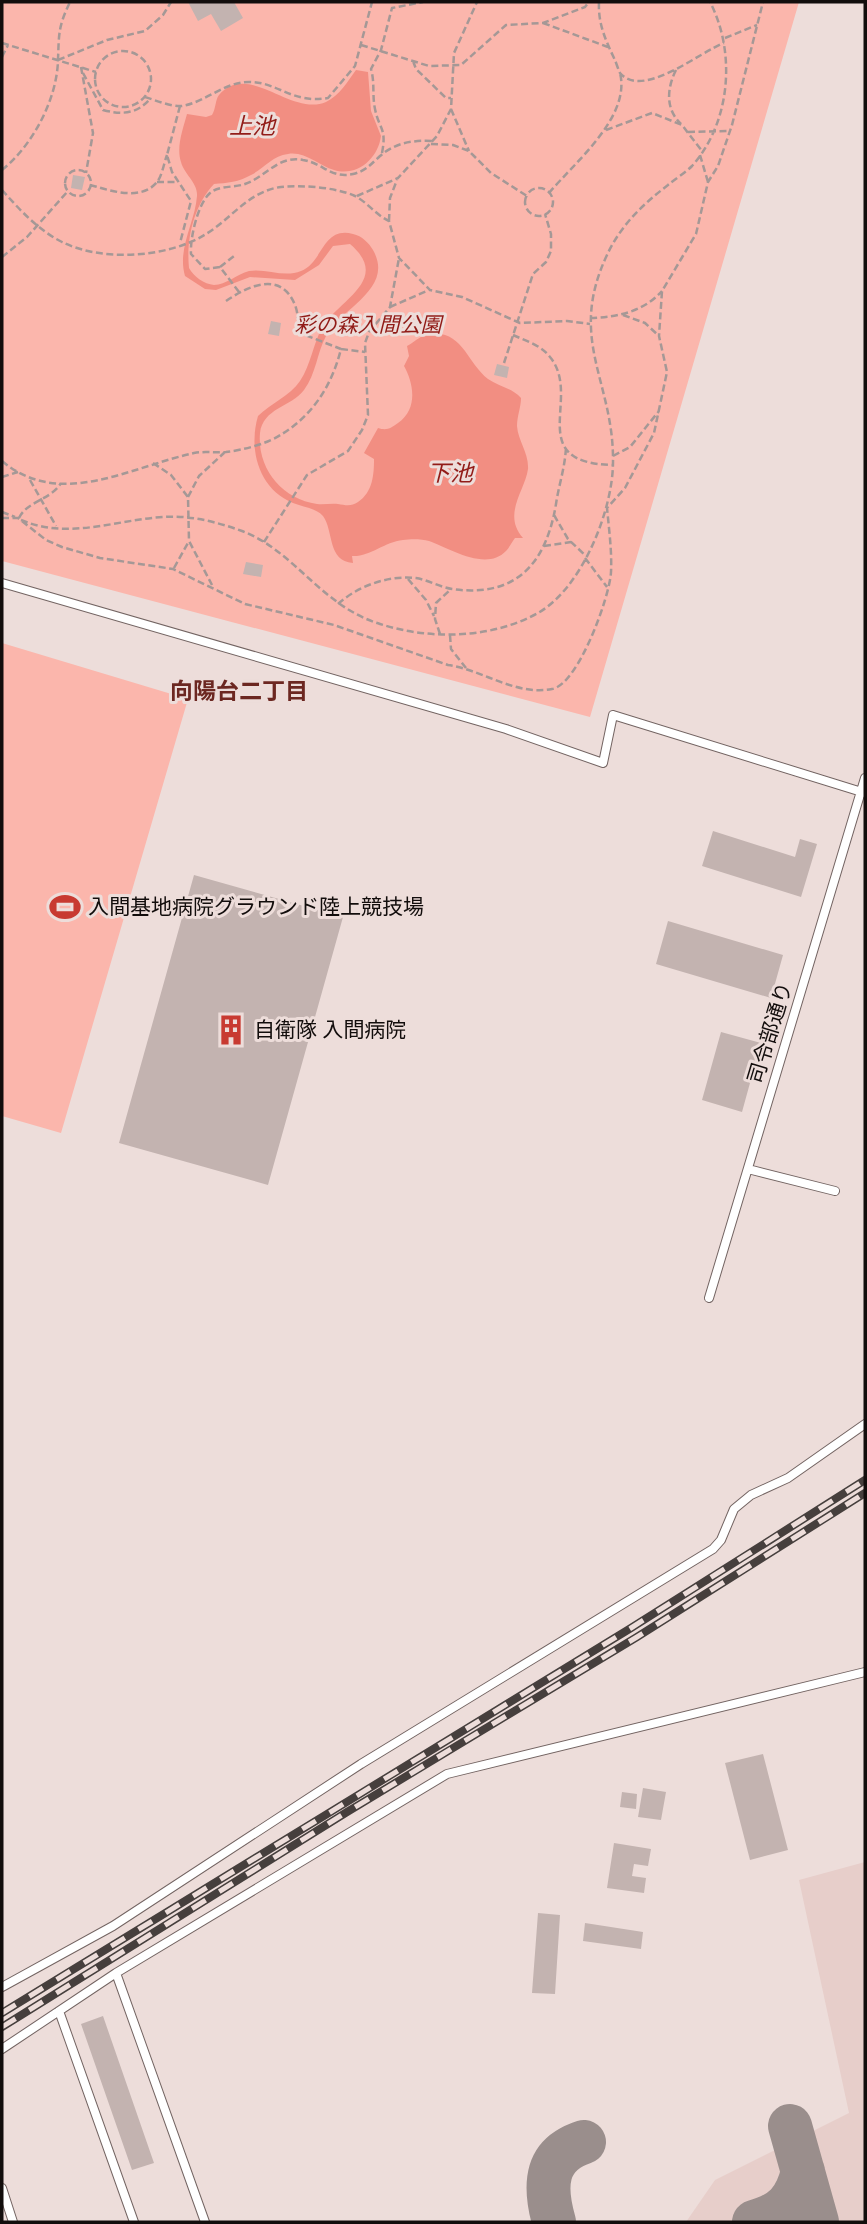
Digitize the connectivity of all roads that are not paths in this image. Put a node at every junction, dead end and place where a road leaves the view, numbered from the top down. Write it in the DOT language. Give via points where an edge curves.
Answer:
graph roads {
  1 [pos="2,583"];
  2 [pos="865,778"];
  3 [pos="863,792"];
  4 [pos="865,802"];
  5 [pos="748,1169"];
  6 [pos="835,1191"];
  7 [pos="709,1298"];
  8 [pos="865,1424"];
  9 [pos="865,1672"];
  10 [pos="116,1973"];
  11 [pos="2,1987"];
  12 [pos="59,2011"];
  13 [pos="2,2049"];
  14 [pos="2,2188"];
  15 [pos="12,2219"];
  16 [pos="2,2220"];
  17 [pos="134,2222"];
  18 [pos="205,2222"];
  1 -- 3 [label="lane" via="506,729 603,763 613,715"];
  2 -- 3 [label="lane, 司令部通り"];
  3 -- 4 [label="lane"];
  3 -- 5 [label="lane, 司令部通り"];
  5 -- 6 [label="lane"];
  5 -- 7 [label="lane, 司令部通り"];
  8 -- 11 [label="lane" via="788,1478 751,1494 734,1509 713,1549 361,1764 113,1926"];
  9 -- 10 [label="lane" via="447,1774"];
  10 -- 12 [label="lane"];
  10 -- 18 [label="lane"];
  12 -- 13 [label="lane"];
  12 -- 17 [label="lane"];
  14 -- 15 [label="lane"];
  15 -- 16 [label="lane"];
}
